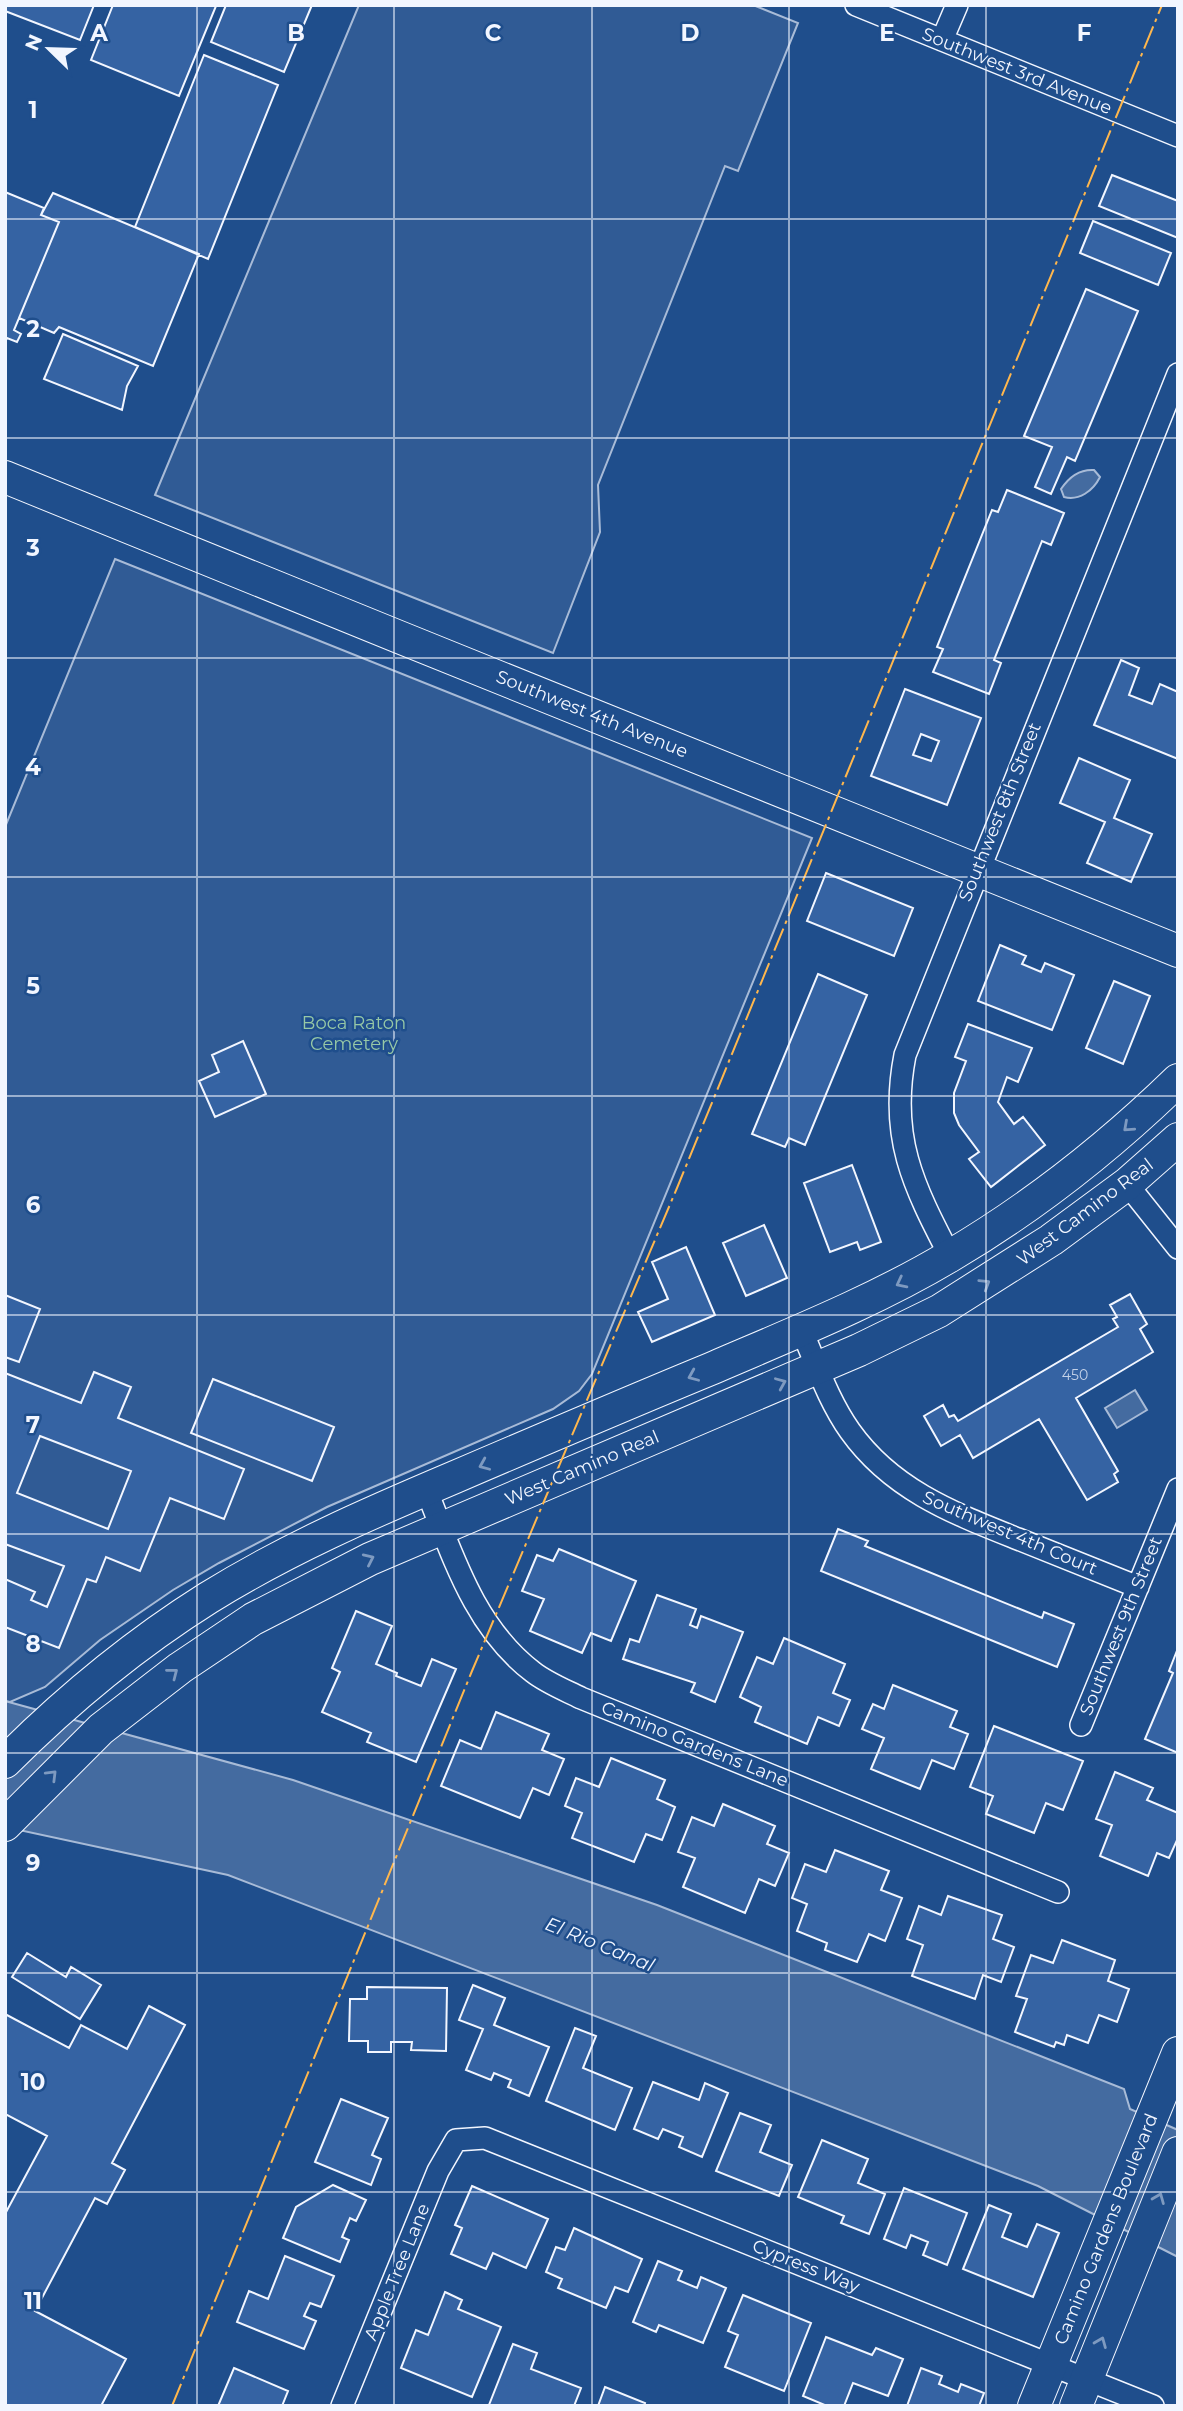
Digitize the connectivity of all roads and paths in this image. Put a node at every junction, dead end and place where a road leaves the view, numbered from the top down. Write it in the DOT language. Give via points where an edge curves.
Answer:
graph roads {
  1 [pos="856,5"];
  2 [pos="957,5"];
  3 [pos="942,40"];
  4 [pos="1178,136"];
  5 [pos="1178,374"];
  6 [pos="5,477"];
  7 [pos="976,872"];
  8 [pos="1178,950"];
  9 [pos="1178,1080"];
  10 [pos="1178,1139"];
  11 [pos="1127,1184"];
  12 [pos="1178,1248"];
  13 [pos="950,1256"];
  14 [pos="801,1329"];
  15 [pos="818,1368"];
  16 [pos="426,1489"];
  17 [pos="1178,1489"];
  18 [pos="442,1528"];
  19 [pos="1138,1587"];
  20 [pos="1081,1725"];
  21 [pos="5,1762"];
  22 [pos="5,1825"];
  23 [pos="1058,1892"];
  24 [pos="1178,2053"];
  25 [pos="456,2140"];
  26 [pos="1178,2153"];
  27 [pos="1052,2363"];
  28 [pos="1081,2392"];
  29 [pos="346,2405"];
  30 [pos="1034,2406"];
  31 [pos="1153,2406"];
  1 -- 3 [label="street, Southwest 3rd Avenue"];
  2 -- 3 [label="street"];
  3 -- 4 [label="street, Southwest 3rd Avenue"];
  5 -- 7 [label="street, Southwest 8th Street"];
  6 -- 7 [label="street, Southwest 4th Avenue"];
  7 -- 8 [label="street, Southwest 4th Avenue"];
  7 -- 13 [label="street, Southwest 8th Street" via="909,1043 898,1105 912,1180"];
  9 -- 13 [label="street, one-way" via="1083,1165"];
  10 -- 11 [label="street, West Camino Real"];
  11 -- 12 [label="street"];
  15 -- 11 [label="street, West Camino Real, one-way" via="977,1289"];
  13 -- 14 [label="street, one-way"];
  14 -- 15 [label="street, Southwest 4th Court"];
  14 -- 16 [label="street, one-way"];
  18 -- 15 [label="street, West Camino Real, one-way"];
  15 -- 19 [label="street, Southwest 4th Court" via="849,1430 905,1487 950,1511"];
  16 -- 18 [label="street, Camino Gardens Lane"];
  16 -- 21 [label="street" via="327,1532 210,1597 138,1647"];
  17 -- 19 [label="street, Southwest 9th Street"];
  22 -- 18 [label="street, West Camino Real, one-way" via="76,1752 180,1668 253,1619"];
  18 -- 23 [label="street, Camino Gardens Lane" via="483,1620 535,1674 581,1698"];
  19 -- 20 [label="street, Southwest 9th Street"];
  24 -- 27 [label="street, Camino Gardens Boulevard"];
  25 -- 27 [label="street, Cypress Way" via="485,2138"];
  25 -- 29 [label="street, Apple Tree Lane" via="438,2171"];
  28 -- 26 [label="street, one-way"];
  27 -- 28 [label="street, Cypress Way"];
  27 -- 30 [label="street, Camino Gardens Boulevard"];
  28 -- 31 [label="street, Cypress Way"];
}
